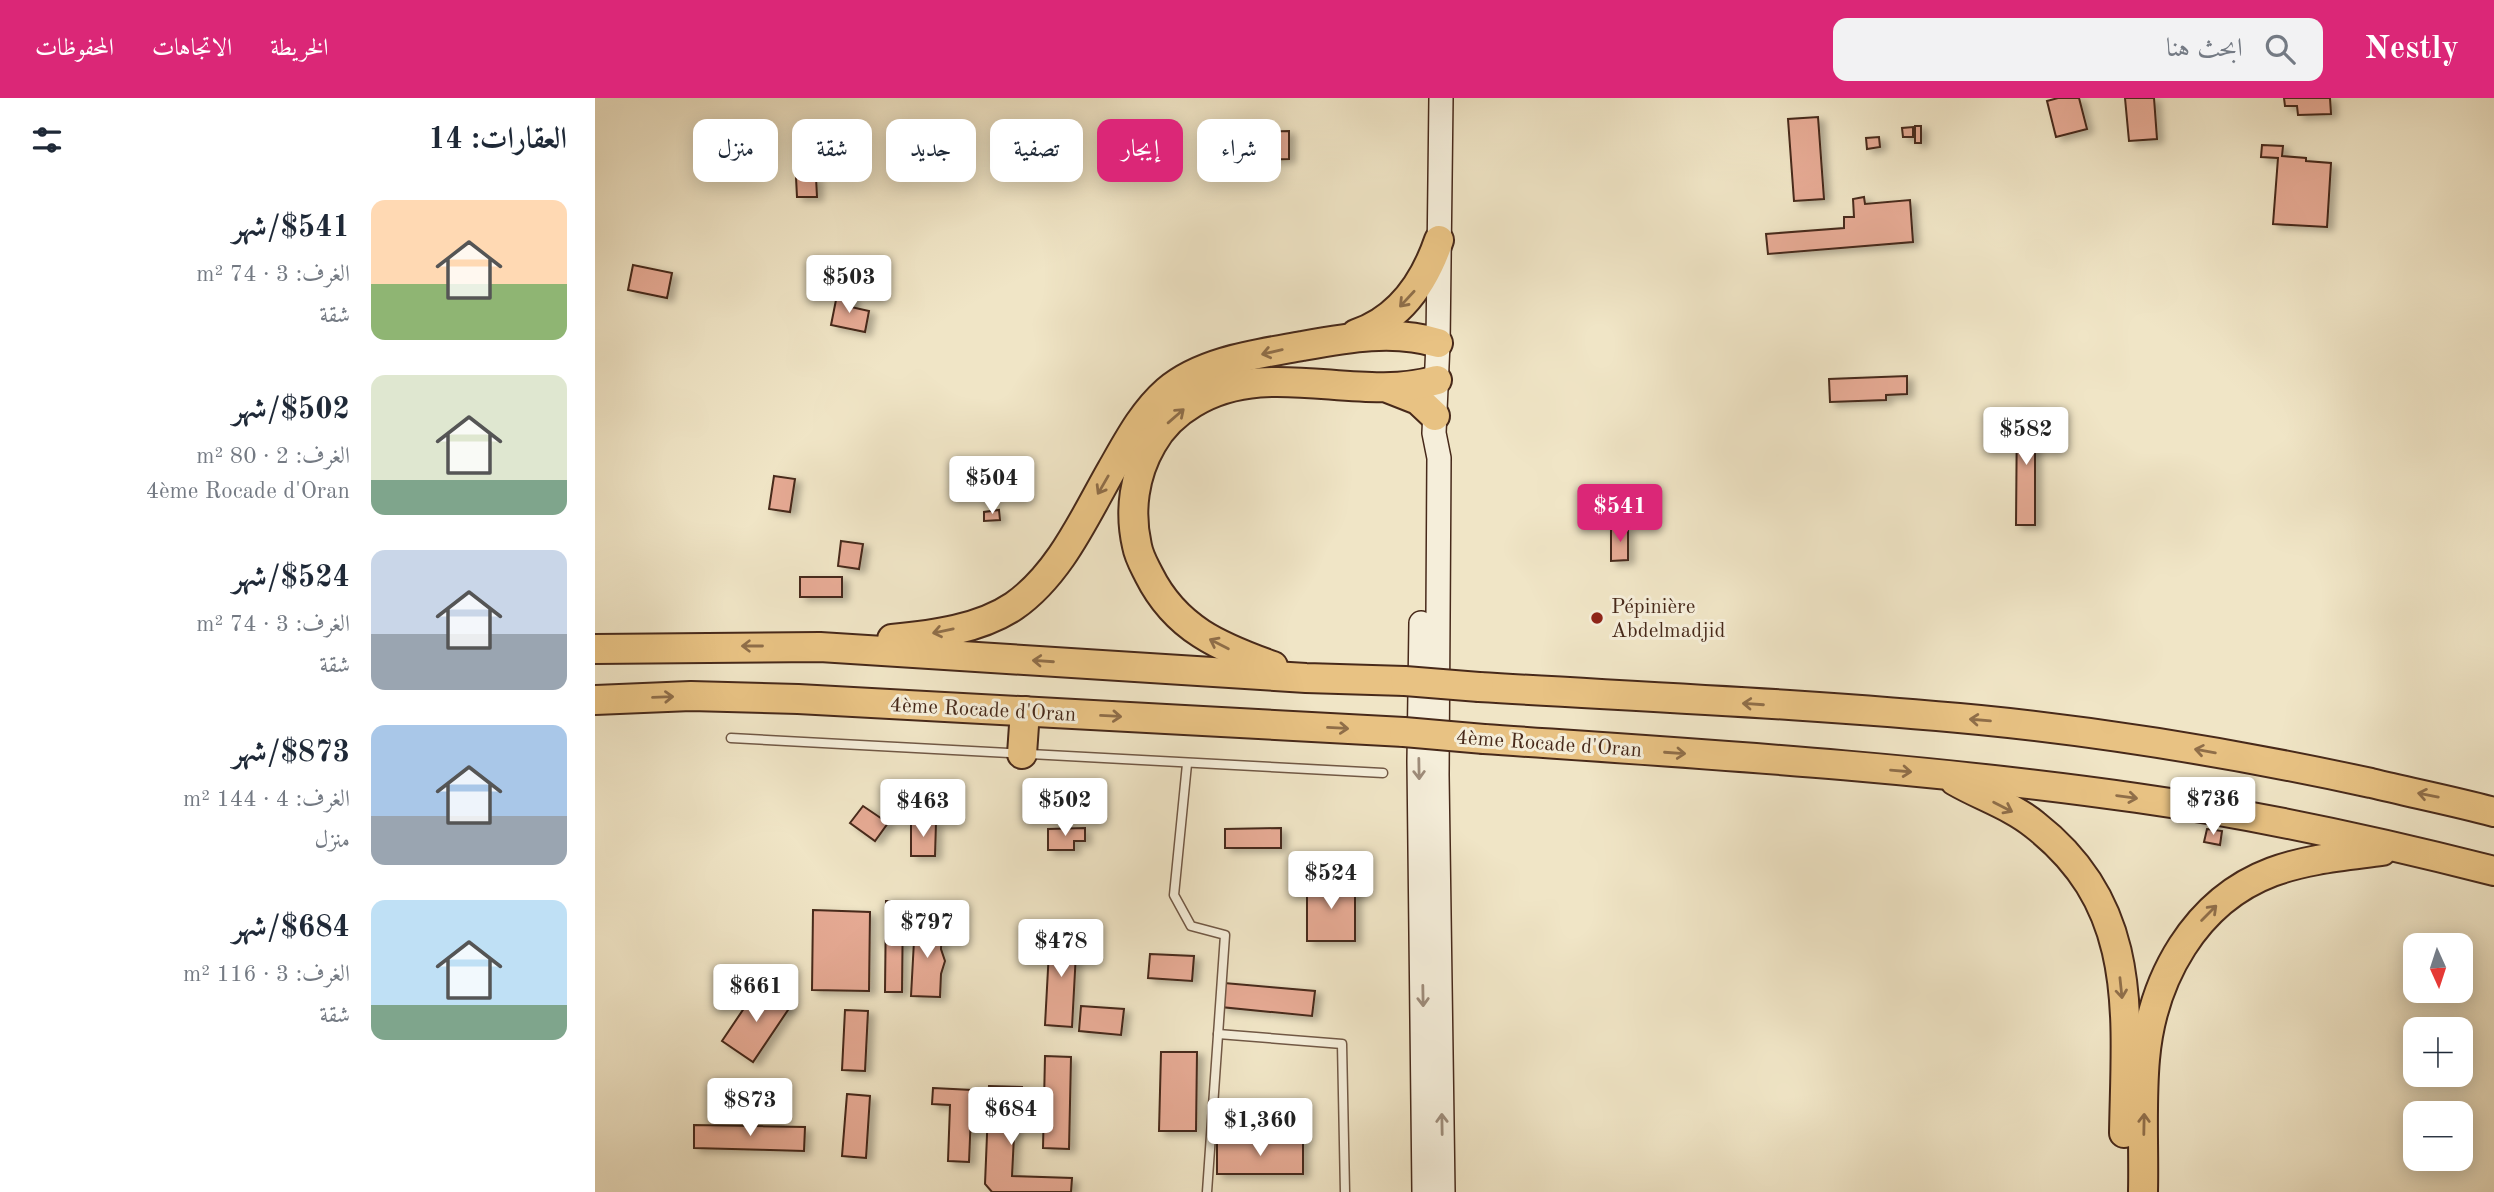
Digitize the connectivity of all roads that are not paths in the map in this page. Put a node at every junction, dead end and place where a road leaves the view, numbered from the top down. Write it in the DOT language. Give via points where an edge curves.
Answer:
graph roads {
  1 [pos="1441,98"];
  2 [pos="1439,240"];
  3 [pos="1339,339"];
  4 [pos="1439,343"];
  5 [pos="1437,380"];
  6 [pos="1387,388"];
  7 [pos="1435,424"];
  8 [pos="820,647"];
  9 [pos="595,649"];
  10 [pos="1306,678"];
  11 [pos="595,700"];
  12 [pos="1024,711"];
  13 [pos="731,738"];
  14 [pos="1022,754"];
  15 [pos="1187,764"];
  16 [pos="1383,773"];
  17 [pos="1943,775"];
  18 [pos="2494,813"];
  19 [pos="2400,848"];
  20 [pos="2494,871"];
  21 [pos="1219,1034"];
  22 [pos="1207,1192"];
  23 [pos="1345,1192"];
  24 [pos="1424,1192"];
  25 [pos="1443,1192"];
  26 [pos="2124,1192"];
  27 [pos="2143,1192"];
  1 -- 2 [label="main road"];
  2 -- 3 [label="highway, one-way" via="1419,285 1403,303 1385,319"];
  2 -- 4 [label="main road"];
  3 -- 4 [label="highway" via="1409,336"];
  3 -- 8 [label="highway, one-way" via="1215,366 1168,390 1141,419 1054,567 1013,607 979,623 941,633"];
  4 -- 5 [label="main road"];
  5 -- 6 [label="highway"];
  5 -- 7 [label="main road"];
  6 -- 7 [label="highway" via="1418,400"];
  10 -- 6 [label="highway, one-way" via="1216,644 1184,622 1156,590 1139,555 1133,526 1134,490 1159,430 1182,410 1227,386 1263,381"];
  7 -- 24 [label="main road, one-way" via="1424,468 1419,761"];
  25 -- 7 [label="main road, one-way" via="1437,775 1439,458"];
  8 -- 9 [label="highway, one-way"];
  10 -- 8 [label="highway, one-way"];
  18 -- 10 [label="highway, one-way, bridge" via="2298,766 1981,720"];
  11 -- 12 [label="highway, 4ème Rocade d'Oran, one-way" via="691,696"];
  12 -- 14 [label="highway"];
  12 -- 17 [label="highway, 4ème Rocade d'Oran, one-way, bridge" via="1404,732"];
  13 -- 14 [label="lane"];
  14 -- 15 [label="lane"];
  15 -- 16 [label="lane"];
  15 -- 21 [label="lane" via="1174,895 1191,926 1225,935"];
  17 -- 19 [label="highway, 4ème Rocade d'Oran, one-way" via="2140,798"];
  17 -- 26 [label="highway, one-way" via="2032,822 2079,867 2103,906 2115,937 2126,1040"];
  19 -- 20 [label="highway, 4ème Rocade d'Oran"];
  27 -- 19 [label="highway, one-way" via="2148,1035 2161,985 2186,939 2221,902 2270,872"];
  21 -- 22 [label="lane"];
  21 -- 23 [label="lane" via="1342,1044"];
}
